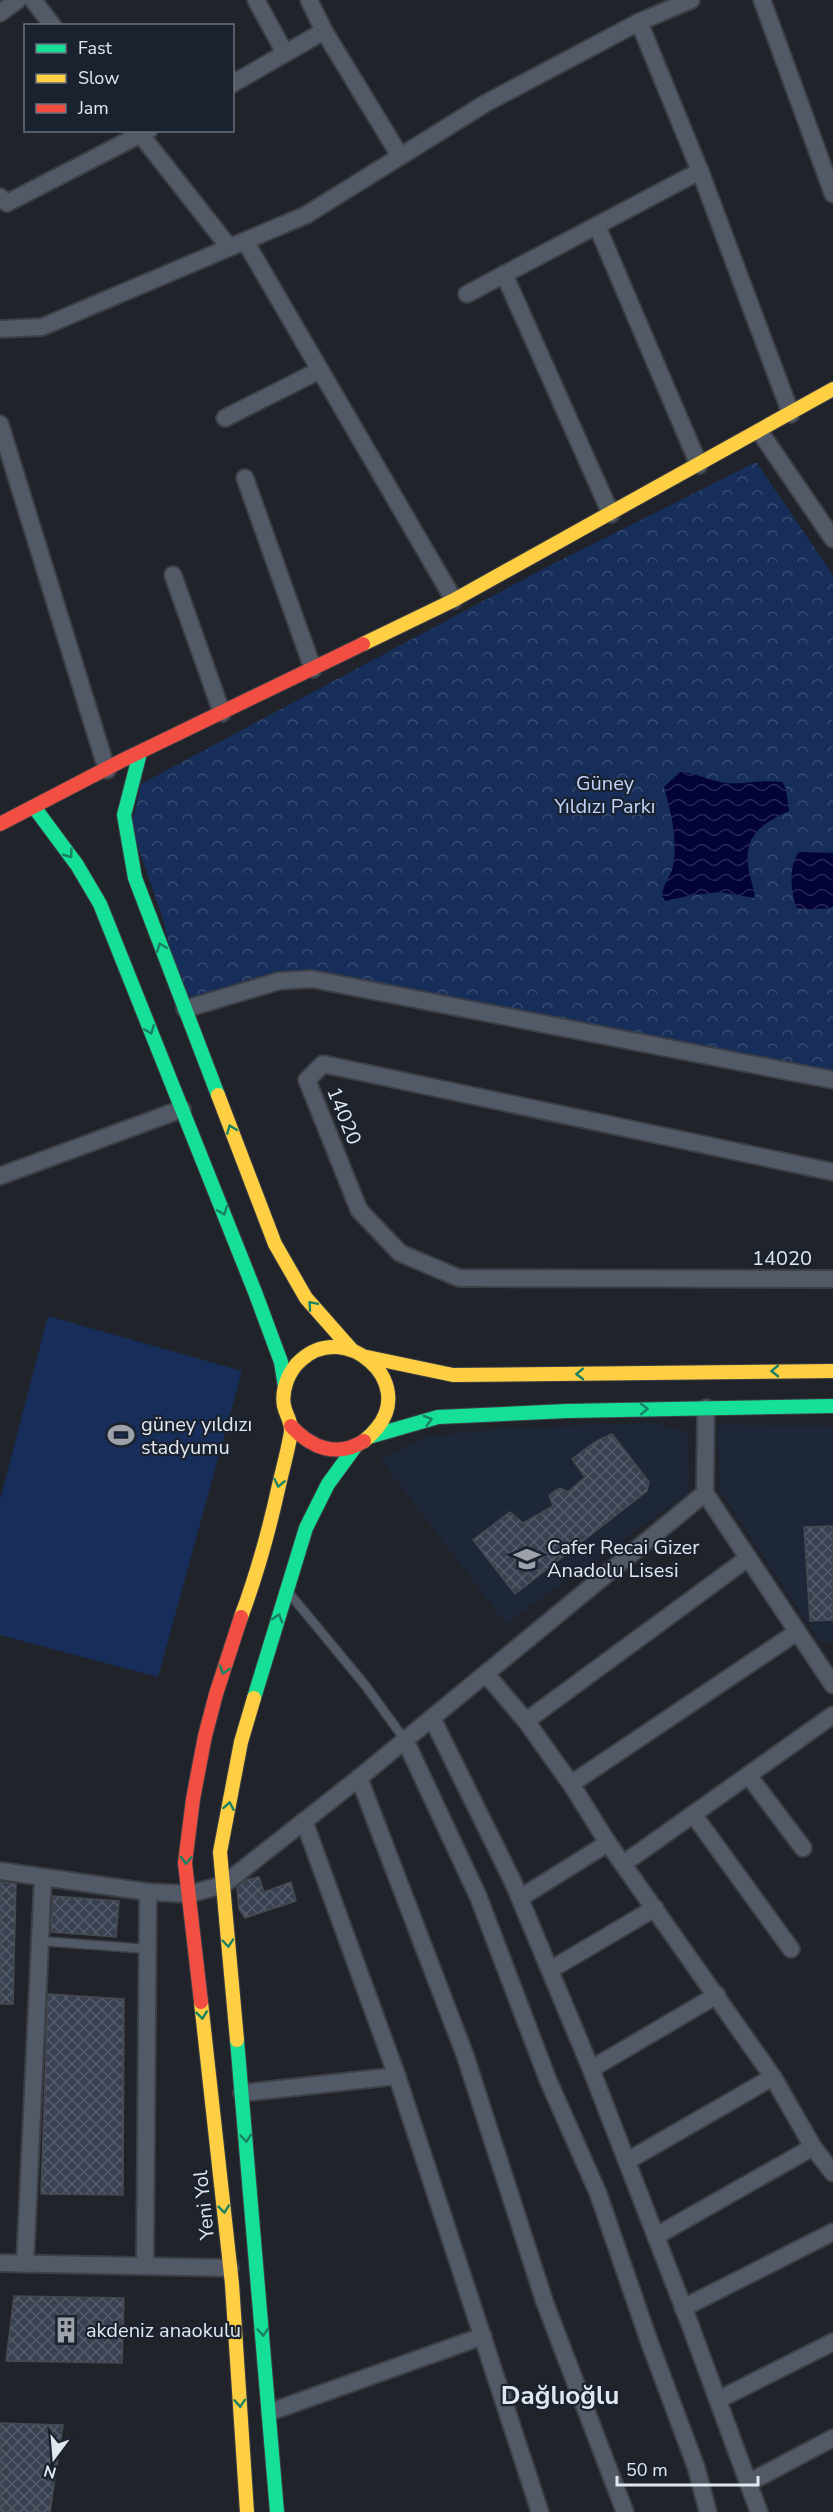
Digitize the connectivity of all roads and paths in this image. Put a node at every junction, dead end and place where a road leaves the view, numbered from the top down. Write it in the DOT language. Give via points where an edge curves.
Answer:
graph roads {
  1 [pos="18,0"];
  2 [pos="33,0"];
  3 [pos="256,0"];
  4 [pos="309,0"];
  5 [pos="692,0"];
  6 [pos="762,0"];
  7 [pos="0,14"];
  8 [pos="639,22"];
  9 [pos="51,24"];
  10 [pos="324,31"];
  11 [pos="285,53"];
  12 [pos="234,83"];
  13 [pos="142,132"];
  14 [pos="400,156"];
  15 [pos="700,171"];
  16 [pos="833,194"];
  17 [pos="0,196"];
  18 [pos="597,226"];
  19 [pos="237,244"];
  20 [pos="504,274"];
  21 [pos="467,294"];
  22 [pos="0,329"];
  23 [pos="320,370"];
  24 [pos="833,389"];
  25 [pos="791,414"];
  26 [pos="225,418"];
  27 [pos="0,424"];
  28 [pos="760,432"];
  29 [pos="699,465"];
  30 [pos="244,478"];
  31 [pos="611,514"];
  32 [pos="831,533"];
  33 [pos="173,575"];
  34 [pos="454,600"];
  35 [pos="313,669"];
  36 [pos="222,713"];
  37 [pos="140,753"];
  38 [pos="107,770"];
  39 [pos="34,807"];
  40 [pos="0,824"];
  41 [pos="185,1009"];
  42 [pos="833,1080"];
  43 [pos="182,1109"];
  44 [pos="833,1172"];
  45 [pos="0,1176"];
  46 [pos="833,1279"];
  47 [pos="351,1349"];
  48 [pos="367,1358"];
  49 [pos="833,1371"];
  50 [pos="285,1387"];
  51 [pos="833,1406"];
  52 [pos="706,1408"];
  53 [pos="291,1426"];
  54 [pos="372,1436"];
  55 [pos="355,1447"];
  56 [pos="705,1493"];
  57 [pos="748,1558"];
  58 [pos="287,1590"];
  59 [pos="797,1632"];
  60 [pos="826,1662"];
  61 [pos="486,1674"];
  62 [pos="833,1685"];
  63 [pos="833,1715"];
  64 [pos="432,1718"];
  65 [pos="526,1721"];
  66 [pos="405,1740"];
  67 [pos="748,1775"];
  68 [pos="359,1778"];
  69 [pos="571,1784"];
  70 [pos="693,1814"];
  71 [pos="304,1821"];
  72 [pos="608,1843"];
  73 [pos="802,1848"];
  74 [pos="623,1864"];
  75 [pos="0,1870"];
  76 [pos="43,1877"];
  77 [pos="223,1885"];
  78 [pos="148,1892"];
  79 [pos="189,1894"];
  80 [pos="520,1898"];
  81 [pos="655,1908"];
  82 [pos="40,1941"];
  83 [pos="148,1949"];
  84 [pos="790,1949"];
  85 [pos="550,1970"];
  86 [pos="717,1995"];
  87 [pos="591,2069"];
  88 [pos="397,2076"];
  89 [pos="773,2077"];
  90 [pos="242,2093"];
  91 [pos="813,2147"];
  92 [pos="627,2162"];
  93 [pos="830,2165"];
  94 [pos="833,2232"];
  95 [pos="656,2236"];
  96 [pos="0,2263"];
  97 [pos="25,2264"];
  98 [pos="146,2266"];
  99 [pos="230,2268"];
  100 [pos="684,2308"];
  101 [pos="483,2336"];
  102 [pos="833,2342"];
  103 [pos="718,2400"];
  104 [pos="270,2412"];
  105 [pos="833,2438"];
  106 [pos="748,2483"];
  107 [pos="535,2511"];
  108 [pos="247,2512"];
  109 [pos="277,2512"];
  110 [pos="625,2512"];
  111 [pos="708,2512"];
  112 [pos="759,2512"];
  1 -- 7 [label="street"];
  2 -- 9 [label="street"];
  3 -- 11 [label="street"];
  4 -- 10 [label="street"];
  5 -- 8 [label="street"];
  6 -- 16 [label="street"];
  8 -- 14 [label="street" via="486,103"];
  8 -- 15 [label="street"];
  10 -- 11 [label="street"];
  10 -- 14 [label="street"];
  11 -- 12 [label="street"];
  13 -- 17 [label="street" via="7,203"];
  13 -- 19 [label="street"];
  14 -- 19 [label="street" via="306,215"];
  15 -- 18 [label="street"];
  15 -- 25 [label="street"];
  18 -- 20 [label="street"];
  18 -- 29 [label="street"];
  19 -- 22 [label="street" via="42,327"];
  19 -- 23 [label="street"];
  20 -- 21 [label="street"];
  20 -- 31 [label="street"];
  23 -- 26 [label="street"];
  23 -- 34 [label="street"];
  24 -- 25 [label="main road"];
  25 -- 28 [label="main road"];
  27 -- 38 [label="street"];
  28 -- 29 [label="main road"];
  28 -- 32 [label="street"];
  29 -- 31 [label="main road"];
  30 -- 35 [label="street"];
  31 -- 34 [label="main road"];
  33 -- 36 [label="street"];
  34 -- 35 [label="main road"];
  35 -- 36 [label="main road"];
  36 -- 37 [label="main road"];
  37 -- 38 [label="main road"];
  41 -- 37 [label="main road, one-way" via="135,878 129,847 124,815"];
  38 -- 39 [label="main road"];
  39 -- 40 [label="main road"];
  39 -- 43 [label="main road, one-way" via="77,864 100,904"];
  41 -- 42 [label="street" via="279,981 312,978"];
  47 -- 41 [label="main road, one-way" via="306,1298 274,1244"];
  43 -- 45 [label="street"];
  43 -- 50 [label="main road, one-way" via="281,1362"];
  44 -- 46 [label="street, 14020" via="323,1064 307,1080 359,1210 400,1253 459,1278"];
  47 -- 48 [label="main road"];
  47 -- 50 [label="main road" via="333,1347 316,1351 292,1370"];
  49 -- 48 [label="main road, one-way" via="453,1375"];
  48 -- 54 [label="main road" via="379,1370 388,1404 383,1422"];
  50 -- 53 [label="main road" via="284,1405"];
  51 -- 52 [label="main road"];
  54 -- 52 [label="main road, one-way" via="438,1417"];
  52 -- 56 [label="street"];
  53 -- 55 [label="main road" via="319,1448 337,1451"];
  53 -- 79 [label="main road, Yeni Yol, one-way" via="269,1530 216,1695 192,1797 185,1863"];
  54 -- 55 [label="main road"];
  55 -- 58 [label="main road" via="328,1484 306,1528"];
  56 -- 57 [label="street"];
  56 -- 61 [label="street"];
  57 -- 59 [label="street"];
  57 -- 65 [label="street"];
  58 -- 66 [label="lane"];
  77 -- 58 [label="main road, one-way" via="220,1852 241,1742"];
  59 -- 60 [label="street"];
  59 -- 69 [label="street"];
  60 -- 62 [label="street"];
  61 -- 64 [label="street"];
  61 -- 65 [label="street"];
  63 -- 67 [label="street"];
  64 -- 66 [label="street"];
  64 -- 80 [label="street"];
  65 -- 69 [label="street"];
  66 -- 68 [label="street"];
  66 -- 111 [label="street" via="477,1896 548,2080 598,2193 696,2467"];
  67 -- 70 [label="street"];
  67 -- 73 [label="street"];
  68 -- 71 [label="street"];
  68 -- 110 [label="street" via="465,2055 545,2303"];
  69 -- 72 [label="street"];
  70 -- 74 [label="street"];
  70 -- 84 [label="street"];
  71 -- 77 [label="street"];
  71 -- 88 [label="street"];
  72 -- 74 [label="street"];
  72 -- 80 [label="street"];
  74 -- 81 [label="street"];
  75 -- 76 [label="street"];
  76 -- 78 [label="street"];
  76 -- 82 [label="street"];
  77 -- 79 [label="street"];
  77 -- 90 [label="main road, one-way"];
  78 -- 79 [label="street"];
  78 -- 83 [label="street"];
  79 -- 99 [label="main road, Yeni Yol, one-way"];
  80 -- 85 [label="street"];
  81 -- 85 [label="street"];
  81 -- 86 [label="street"];
  82 -- 83 [label="lane"];
  82 -- 97 [label="street"];
  83 -- 98 [label="street"];
  85 -- 87 [label="street"];
  86 -- 87 [label="street"];
  86 -- 89 [label="street"];
  87 -- 92 [label="street"];
  88 -- 90 [label="street"];
  88 -- 101 [label="street"];
  89 -- 91 [label="street"];
  89 -- 92 [label="street"];
  90 -- 104 [label="main road, one-way"];
  91 -- 93 [label="street"];
  91 -- 95 [label="street"];
  92 -- 95 [label="street"];
  94 -- 100 [label="street"];
  95 -- 100 [label="street"];
  96 -- 97 [label="street"];
  97 -- 98 [label="street"];
  98 -- 99 [label="street"];
  99 -- 108 [label="main road, Yeni Yol, one-way"];
  100 -- 103 [label="street"];
  101 -- 104 [label="street"];
  101 -- 107 [label="street"];
  102 -- 103 [label="street"];
  103 -- 106 [label="street"];
  104 -- 109 [label="main road"];
  105 -- 106 [label="street"];
  106 -- 112 [label="street"];
}
